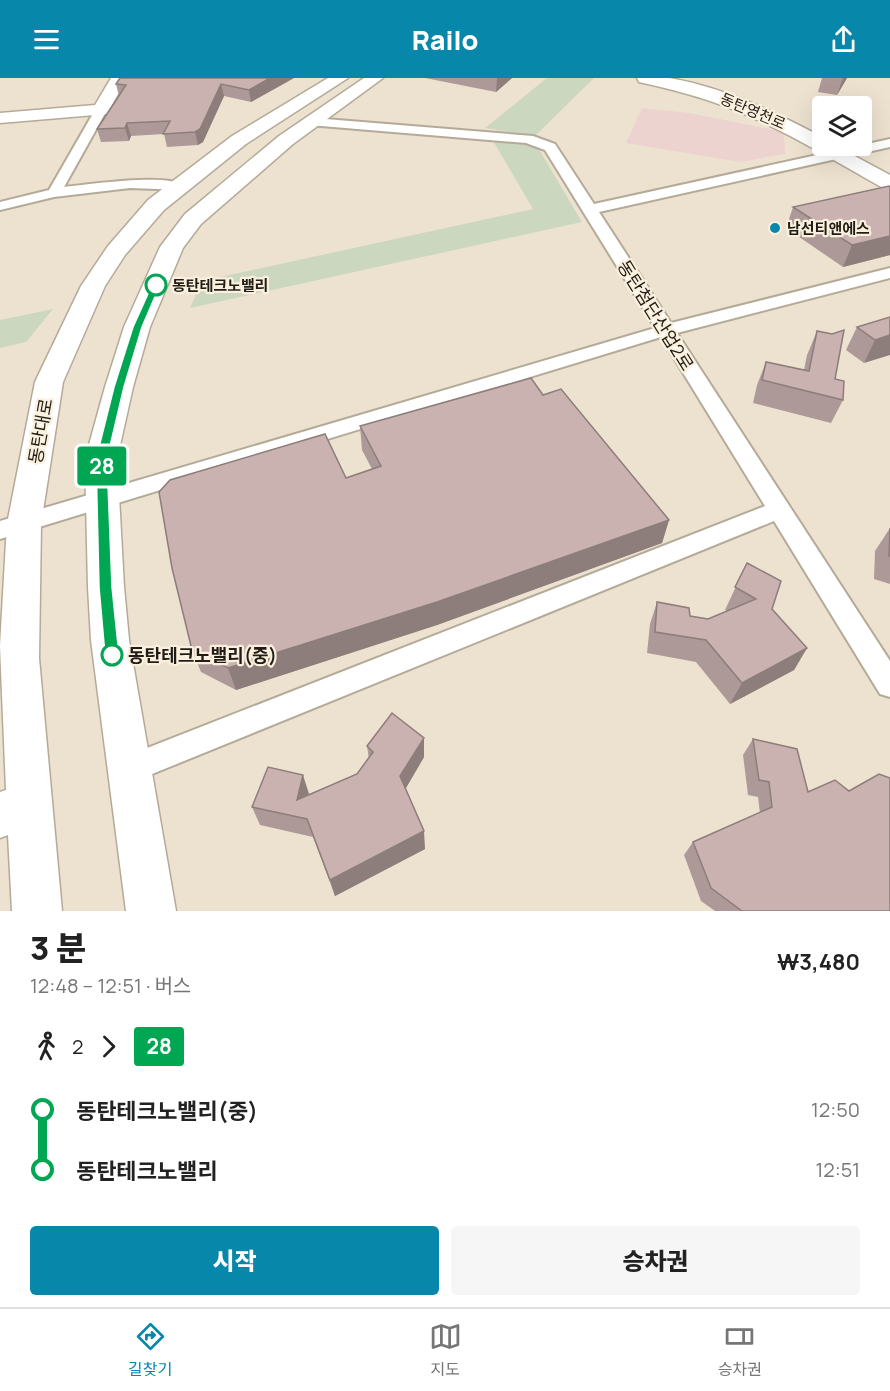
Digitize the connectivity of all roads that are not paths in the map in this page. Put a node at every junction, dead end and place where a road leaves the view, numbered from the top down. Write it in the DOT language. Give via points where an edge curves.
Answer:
graph roads {
  1 [pos="119,78"];
  2 [pos="340,78"];
  3 [pos="375,78"];
  4 [pos="645,78"];
  5 [pos="101,111"];
  6 [pos="0,118"];
  7 [pos="313,122"];
  8 [pos="812,139"];
  9 [pos="890,143"];
  10 [pos="872,144"];
  11 [pos="872,149"];
  12 [pos="890,149"];
  13 [pos="812,152"];
  14 [pos="842,156"];
  15 [pos="890,184"];
  16 [pos="178,187"];
  17 [pos="54,193"];
  18 [pos="0,206"];
  19 [pos="591,209"];
  20 [pos="890,273"];
  21 [pos="666,330"];
  22 [pos="103,500"];
  23 [pos="779,510"];
  24 [pos="12,527"];
  25 [pos="890,685"];
  26 [pos="130,769"];
  27 [pos="15,810"];
  28 [pos="37,911"];
  29 [pos="151,911"];
  1 -- 5 [label="main road"];
  2 -- 16 [label="main road, 동탄대로" via="239,140"];
  3 -- 7 [label="main road"];
  4 -- 8 [label="main road, 동탄영천로" via="742,105"];
  5 -- 6 [label="main road"];
  5 -- 17 [label="street"];
  7 -- 19 [label="street, 동탄첨단산업2로" via="537,141 550,147"];
  7 -- 22 [label="main road" via="234,182 193,219 172,247 137,327 119,387 101,459"];
  9 -- 10 [label="street"];
  11 -- 12 [label="street"];
  13 -- 19 [label="street"];
  14 -- 15 [label="main road, 동탄영천로"];
  16 -- 17 [label="street" via="130,184"];
  16 -- 24 [label="main road, 동탄대로" via="116,251 64,344 49,382"];
  17 -- 18 [label="street"];
  19 -- 21 [label="street, 동탄첨단산업2로"];
  20 -- 21 [label="street"];
  21 -- 22 [label="street"];
  21 -- 23 [label="street, 동탄첨단산업2로"];
  22 -- 24 [label="street"];
  22 -- 26 [label="main road" via="110,640"];
  23 -- 25 [label="street, 동탄첨단산업2로"];
  23 -- 26 [label="street"];
  24 -- 27 [label="main road, 동탄대로" via="19,658"];
  26 -- 29 [label="main road"];
  27 -- 28 [label="main road, 동탄대로"];
}
